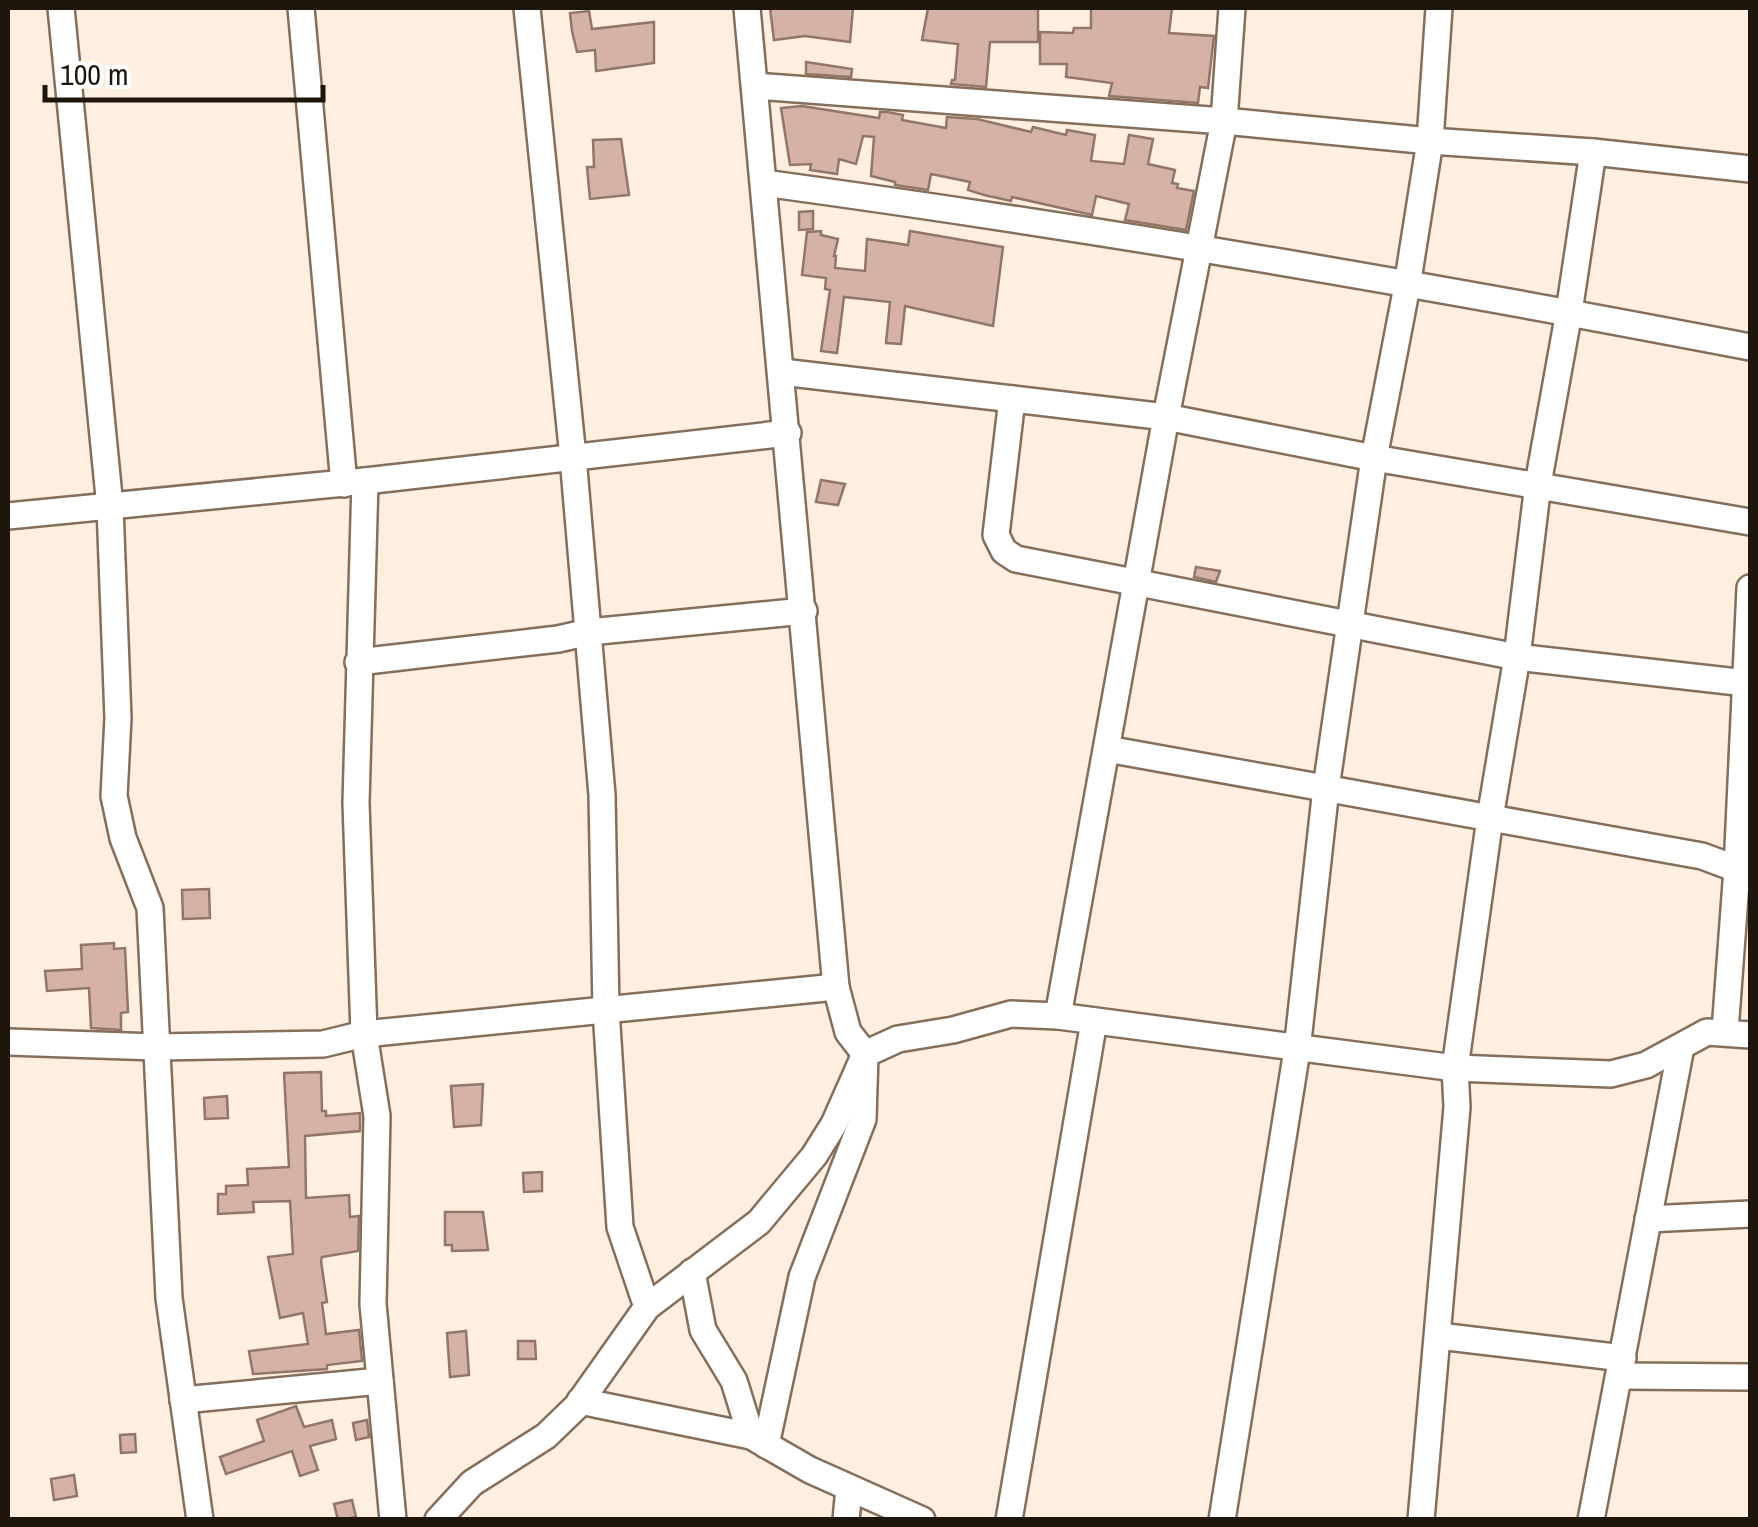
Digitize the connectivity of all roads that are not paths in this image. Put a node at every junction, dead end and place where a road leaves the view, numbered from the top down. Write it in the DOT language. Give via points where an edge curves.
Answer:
graph roads {
  1 [pos="61,8"];
  2 [pos="301,8"];
  3 [pos="527,8"];
  4 [pos="747,8"];
  5 [pos="1232,8"];
  6 [pos="1439,8"];
  7 [pos="754,86"];
  8 [pos="1224,120"];
  9 [pos="1430,141"];
  10 [pos="1593,152"];
  11 [pos="1750,169"];
  12 [pos="764,182"];
  13 [pos="1198,249"];
  14 [pos="1407,286"];
  15 [pos="1569,312"];
  16 [pos="1750,347"];
  17 [pos="782,372"];
  18 [pos="1012,399"];
  19 [pos="1166,417"];
  20 [pos="788,433"];
  21 [pos="573,457"];
  22 [pos="1374,458"];
  23 [pos="354,483"];
  24 [pos="1538,484"];
  25 [pos="110,507"];
  26 [pos="8,516"];
  27 [pos="1750,522"];
  28 [pos="1136,585"];
  29 [pos="1750,588"];
  30 [pos="804,611"];
  31 [pos="1350,624"];
  32 [pos="588,632"];
  33 [pos="1516,657"];
  34 [pos="358,662"];
  35 [pos="1747,696"];
  36 [pos="1107,749"];
  37 [pos="1326,788"];
  38 [pos="1490,818"];
  39 [pos="1744,868"];
  40 [pos="836,987"];
  41 [pos="606,1010"];
  42 [pos="1058,1016"];
  43 [pos="1094,1021"];
  44 [pos="1738,1033"];
  45 [pos="364,1034"];
  46 [pos="8,1042"];
  47 [pos="157,1047"];
  48 [pos="1681,1047"];
  49 [pos="1296,1050"];
  50 [pos="866,1054"];
  51 [pos="1456,1068"];
  52 [pos="1750,1214"];
  53 [pos="1648,1219"];
  54 [pos="692,1272"];
  55 [pos="648,1307"];
  56 [pos="1440,1336"];
  57 [pos="1621,1367"];
  58 [pos="1750,1377"];
  59 [pos="380,1381"];
  60 [pos="183,1400"];
  61 [pos="580,1401"];
  62 [pos="759,1440"];
  63 [pos="849,1488"];
  64 [pos="200,1520"];
  65 [pos="393,1520"];
  66 [pos="438,1520"];
  67 [pos="846,1520"];
  68 [pos="922,1520"];
  69 [pos="1009,1520"];
  70 [pos="1222,1520"];
  71 [pos="1421,1520"];
  72 [pos="1591,1520"];
  1 -- 25 [label="street"];
  2 -- 23 [label="street"];
  3 -- 21 [label="street"];
  4 -- 7 [label="street"];
  5 -- 8 [label="street"];
  6 -- 9 [label="street"];
  7 -- 8 [label="street"];
  7 -- 12 [label="street"];
  8 -- 9 [label="street"];
  8 -- 13 [label="street"];
  9 -- 10 [label="street"];
  9 -- 14 [label="street"];
  10 -- 11 [label="street"];
  10 -- 15 [label="street"];
  12 -- 13 [label="street"];
  12 -- 17 [label="street"];
  13 -- 14 [label="street"];
  13 -- 19 [label="street"];
  14 -- 15 [label="street"];
  14 -- 22 [label="street"];
  15 -- 16 [label="street"];
  15 -- 24 [label="street"];
  17 -- 18 [label="street"];
  17 -- 20 [label="street"];
  18 -- 19 [label="street"];
  18 -- 28 [label="street" via="996,535 1004,551"];
  19 -- 22 [label="street"];
  19 -- 28 [label="street"];
  20 -- 21 [label="street"];
  20 -- 30 [label="street"];
  21 -- 23 [label="street"];
  21 -- 32 [label="street"];
  22 -- 24 [label="street"];
  22 -- 31 [label="street"];
  23 -- 25 [label="street"];
  23 -- 34 [label="street" via="364,598"];
  24 -- 27 [label="street"];
  24 -- 33 [label="street"];
  25 -- 26 [label="street"];
  25 -- 47 [label="street" via="118,718 114,796 150,908"];
  28 -- 31 [label="street"];
  28 -- 36 [label="street"];
  29 -- 35 [label="street"];
  30 -- 32 [label="street"];
  30 -- 40 [label="street"];
  31 -- 33 [label="street"];
  31 -- 37 [label="street"];
  32 -- 34 [label="street"];
  32 -- 41 [label="street" via="602,795"];
  33 -- 35 [label="street"];
  33 -- 38 [label="street"];
  34 -- 45 [label="street"];
  35 -- 39 [label="street"];
  36 -- 37 [label="street"];
  36 -- 42 [label="street"];
  37 -- 38 [label="street"];
  37 -- 49 [label="street"];
  38 -- 39 [label="street"];
  38 -- 51 [label="street"];
  39 -- 44 [label="street"];
  40 -- 41 [label="street"];
  40 -- 50 [label="street" via="848,1032"];
  41 -- 45 [label="street"];
  41 -- 55 [label="street" via="620,1226"];
  42 -- 43 [label="street"];
  42 -- 50 [label="street" via="1011,1014 898,1039"];
  43 -- 49 [label="street"];
  43 -- 69 [label="street"];
  44 -- 48 [label="street" via="1707,1032"];
  45 -- 47 [label="street" via="322,1044"];
  45 -- 59 [label="street" via="376,1116 373,1304"];
  46 -- 47 [label="street"];
  47 -- 60 [label="street" via="169,1298"];
  48 -- 51 [label="street" via="1610,1074"];
  48 -- 53 [label="street"];
  49 -- 51 [label="street"];
  49 -- 70 [label="street"];
  50 -- 54 [label="street" via="814,1156 759,1222"];
  50 -- 62 [label="street" via="863,1119 802,1277"];
  51 -- 56 [label="street"];
  52 -- 53 [label="street"];
  53 -- 57 [label="street"];
  54 -- 55 [label="street"];
  54 -- 62 [label="street" via="703,1330"];
  55 -- 61 [label="street"];
  56 -- 57 [label="street"];
  56 -- 71 [label="street"];
  57 -- 58 [label="street"];
  57 -- 72 [label="street"];
  59 -- 60 [label="street"];
  59 -- 65 [label="street"];
  60 -- 64 [label="street"];
  61 -- 62 [label="street"];
  61 -- 66 [label="street" via="546,1436 472,1482"];
  62 -- 63 [label="street"];
  63 -- 67 [label="street"];
  63 -- 68 [label="street"];
}
